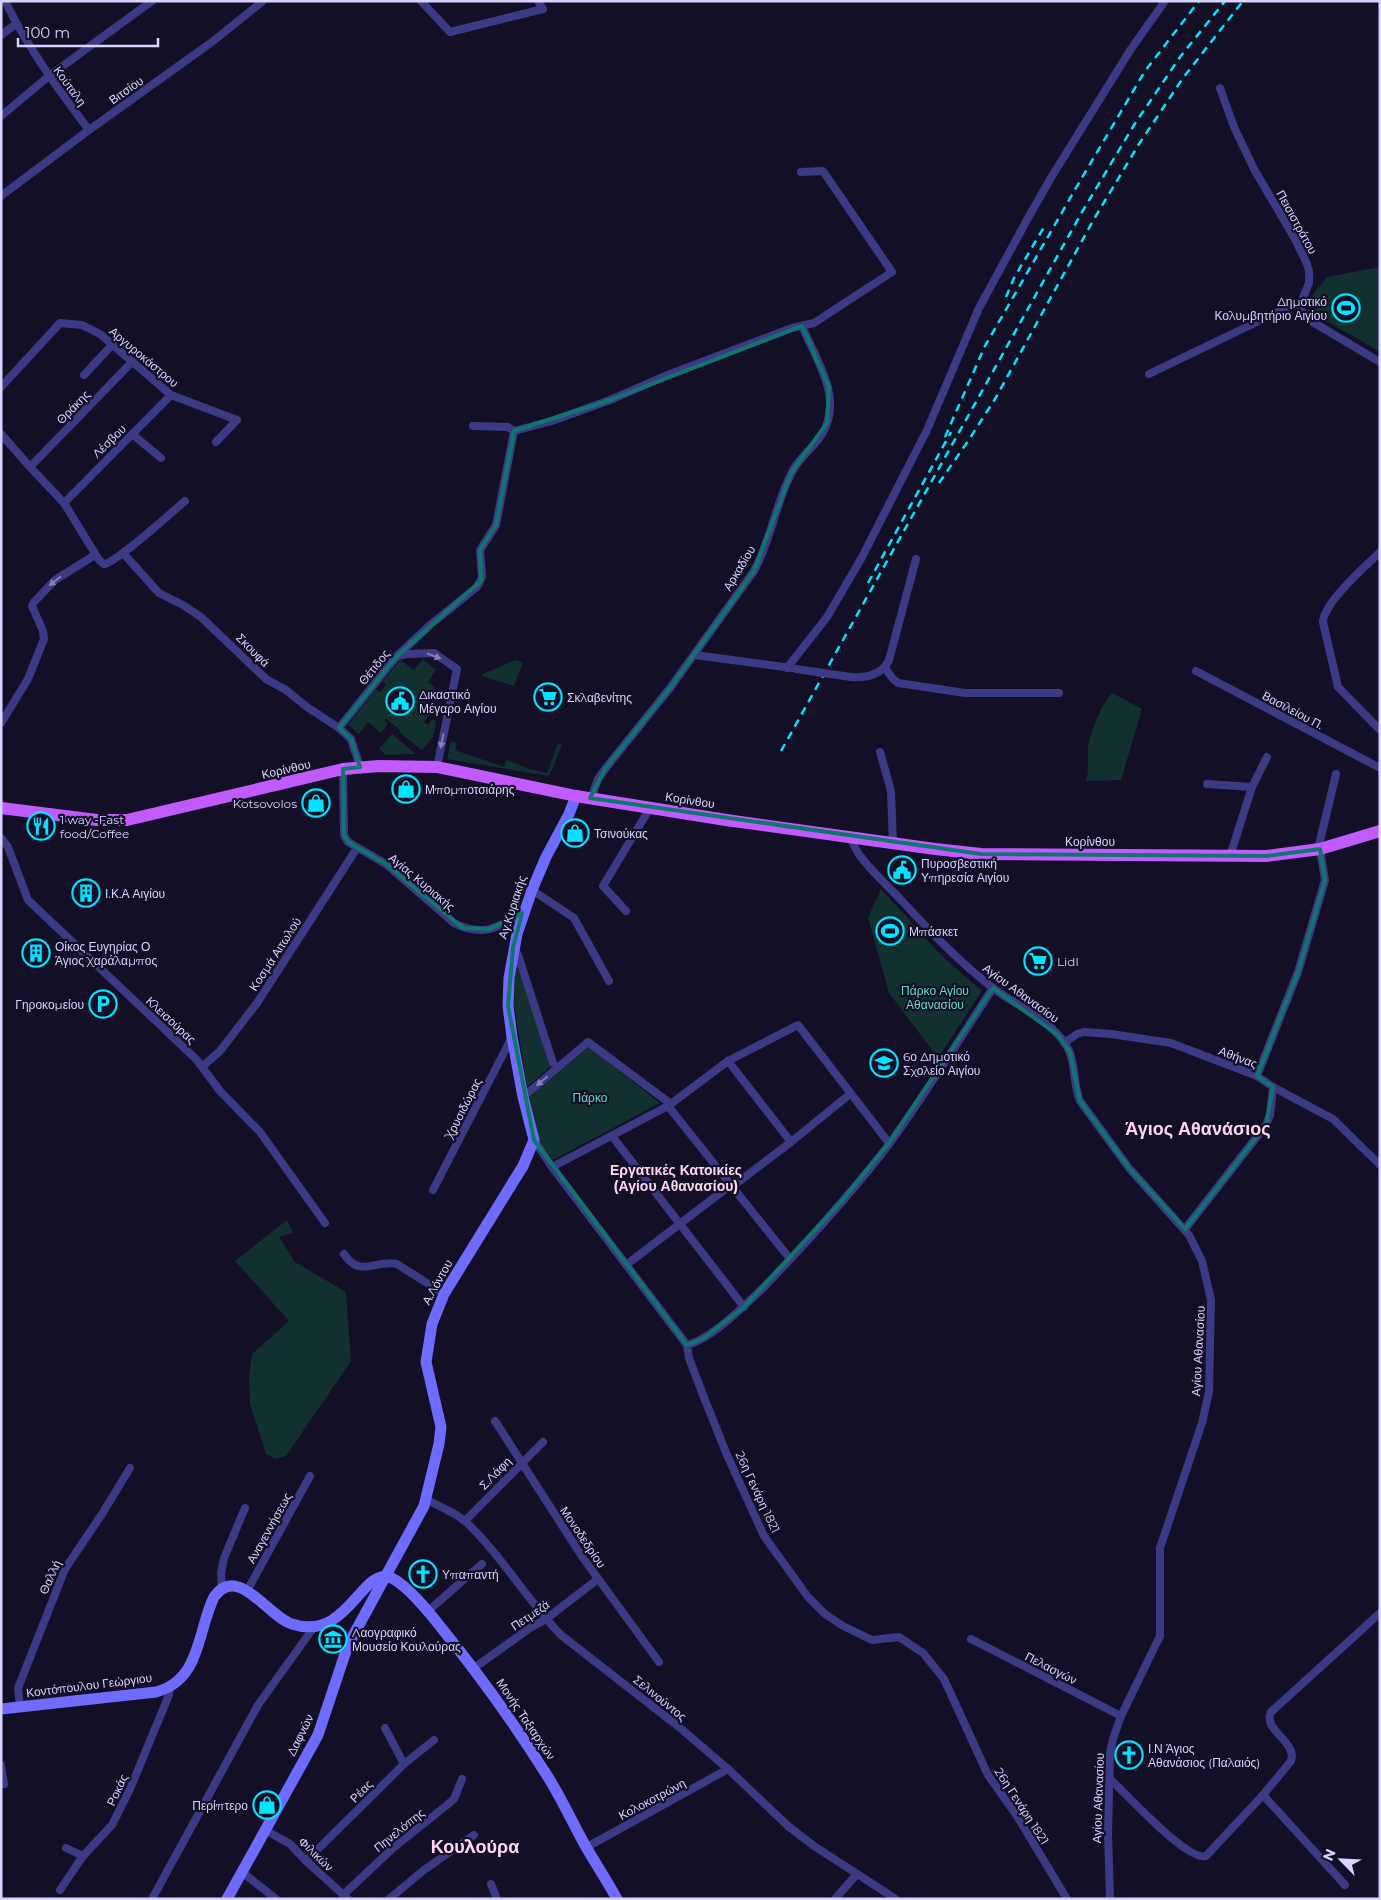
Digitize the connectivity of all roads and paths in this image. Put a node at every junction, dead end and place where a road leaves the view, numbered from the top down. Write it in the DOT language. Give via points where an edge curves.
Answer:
graph roads {
  1 [pos="5,1"];
  2 [pos="152,1"];
  3 [pos="264,1"];
  4 [pos="421,1"];
  5 [pos="538,1"];
  6 [pos="1165,1"];
  7 [pos="16,24"];
  8 [pos="1,35"];
  9 [pos="49,76"];
  10 [pos="1220,88"];
  11 [pos="1,116"];
  12 [pos="89,130"];
  13 [pos="801,172"];
  14 [pos="1,196"];
  15 [pos="1300,305"];
  16 [pos="802,326"];
  17 [pos="112,344"];
  18 [pos="132,362"];
  19 [pos="1380,362"];
  20 [pos="1149,374"];
  21 [pos="84,375"];
  22 [pos="1,387"];
  23 [pos="171,395"];
  24 [pos="474,426"];
  25 [pos="514,431"];
  26 [pos="1,434"];
  27 [pos="132,434"];
  28 [pos="216,442"];
  29 [pos="161,458"];
  30 [pos="30,468"];
  31 [pos="185,501"];
  32 [pos="64,503"];
  33 [pos="1380,552"];
  34 [pos="123,553"];
  35 [pos="95,555"];
  36 [pos="916,559"];
  37 [pos="695,655"];
  38 [pos="396,657"];
  39 [pos="791,668"];
  40 [pos="885,668"];
  41 [pos="1196,671"];
  42 [pos="1059,693"];
  43 [pos="1,723"];
  44 [pos="339,728"];
  45 [pos="1380,730"];
  46 [pos="880,752"];
  47 [pos="1267,757"];
  48 [pos="360,767"];
  49 [pos="437,767"];
  50 [pos="1380,768"];
  51 [pos="343,769"];
  52 [pos="1336,774"];
  53 [pos="1207,784"];
  54 [pos="1252,787"];
  55 [pos="576,796"];
  56 [pos="591,798"];
  57 [pos="1,808"];
  58 [pos="650,808"];
  59 [pos="1380,831"];
  60 [pos="850,837"];
  61 [pos="1,838"];
  62 [pos="893,843"];
  63 [pos="357,848"];
  64 [pos="1319,849"];
  65 [pos="1230,856"];
  66 [pos="532,890"];
  67 [pos="626,911"];
  68 [pos="524,912"];
  69 [pos="513,948"];
  70 [pos="608,981"];
  71 [pos="994,988"];
  72 [pos="512,1037"];
  73 [pos="1064,1043"];
  74 [pos="728,1061"];
  75 [pos="553,1063"];
  76 [pos="203,1066"];
  77 [pos="1257,1076"];
  78 [pos="1273,1087"];
  79 [pos="850,1094"];
  80 [pos="523,1097"];
  81 [pos="669,1105"];
  82 [pos="612,1136"];
  83 [pos="534,1140"];
  84 [pos="792,1142"];
  85 [pos="889,1143"];
  86 [pos="1380,1165"];
  87 [pos="552,1167"];
  88 [pos="732,1185"];
  89 [pos="433,1190"];
  90 [pos="325,1223"];
  91 [pos="680,1223"];
  92 [pos="1185,1229"];
  93 [pos="344,1254"];
  94 [pos="790,1259"];
  95 [pos="626,1265"];
  96 [pos="444,1294"];
  97 [pos="744,1306"];
  98 [pos="688,1345"];
  99 [pos="495,1421"];
  100 [pos="543,1442"];
  101 [pos="521,1462"];
  102 [pos="130,1468"];
  103 [pos="310,1476"];
  104 [pos="425,1499"];
  105 [pos="245,1508"];
  106 [pos="465,1520"];
  107 [pos="482,1564"];
  108 [pos="384,1577"];
  109 [pos="598,1579"];
  110 [pos="222,1589"];
  111 [pos="247,1591"];
  112 [pos="428,1611"];
  113 [pos="1380,1613"];
  114 [pos="546,1619"];
  115 [pos="314,1627"];
  116 [pos="971,1639"];
  117 [pos="659,1662"];
  118 [pos="474,1668"];
  119 [pos="169,1687"];
  120 [pos="20,1707"];
  121 [pos="1,1709"];
  122 [pos="1121,1716"];
  123 [pos="385,1728"];
  124 [pos="434,1740"];
  125 [pos="404,1764"];
  126 [pos="1,1766"];
  127 [pos="728,1769"];
  128 [pos="1109,1778"];
  129 [pos="462,1779"];
  130 [pos="4,1784"];
  131 [pos="1263,1795"];
  132 [pos="265,1830"];
  133 [pos="474,1835"];
  134 [pos="66,1848"];
  135 [pos="587,1848"];
  136 [pos="83,1856"];
  137 [pos="306,1861"];
  138 [pos="242,1872"];
  139 [pos="857,1874"];
  140 [pos="491,1884"];
  141 [pos="1345,1885"];
  142 [pos="60,1890"];
  143 [pos="346,1897"];
  144 [pos="152,1899"];
  145 [pos="227,1899"];
  146 [pos="276,1899"];
  147 [pos="389,1899"];
  148 [pos="498,1899"];
  149 [pos="617,1899"];
  150 [pos="835,1899"];
  151 [pos="896,1899"];
  152 [pos="1066,1899"];
  153 [pos="1110,1899"];
  1 -- 7 [label="street, Κούταλη"];
  2 -- 9 [label="street"];
  3 -- 12 [label="street, Βιτσίου"];
  4 -- 5 [label="street" via="450,32 543,9"];
  6 -- 39 [label="street" via="1131,49 1028,218 980,308 927,430 861,559 827,618"];
  7 -- 8 [label="street"];
  7 -- 9 [label="street, Κούταλη"];
  9 -- 11 [label="street"];
  9 -- 12 [label="street, Κούταλη"];
  10 -- 15 [label="street, Πεισιστράτου" via="1254,169 1307,264 1309,283"];
  12 -- 14 [label="street, Βιτσίου"];
  13 -- 16 [label="street" via="823,171 892,272 814,323"];
  15 -- 19 [label="street" via="1303,314 1311,321"];
  15 -- 20 [label="street" via="1290,306"];
  16 -- 25 [label="street" via="670,374 610,400"];
  16 -- 37 [label="street, Αρκαδίου" via="829,387 827,423 815,444 791,473 762,557"];
  17 -- 18 [label="street, Αργυροκάστρου"];
  17 -- 21 [label="street"];
  17 -- 22 [label="street, Αργυροκάστρου" via="82,326 60,323"];
  18 -- 23 [label="street, Αργυροκάστρου"];
  18 -- 30 [label="street, Θράκης"];
  23 -- 27 [label="street, Λέσβου"];
  23 -- 28 [label="street, Αργυροκάστρου" via="237,420"];
  24 -- 25 [label="street"];
  25 -- 38 [label="street, Θέτιδος" via="496,525 480,550 481,582"];
  26 -- 30 [label="street"];
  27 -- 29 [label="street"];
  27 -- 32 [label="street, Λέσβου"];
  30 -- 32 [label="street"];
  31 -- 34 [label="street"];
  32 -- 35 [label="street"];
  33 -- 45 [label="street" via="1330,604 1323,622 1338,687"];
  34 -- 35 [label="street" via="107,564"];
  34 -- 44 [label="street, Σκουφά" via="159,593 201,617 263,676"];
  35 -- 43 [label="street, one-way" via="55,580 34,602 32,606 44,631 44,639 28,679"];
  36 -- 40 [label="street"];
  37 -- 39 [label="street"];
  37 -- 56 [label="street, Αρκαδίου" via="605,769"];
  38 -- 44 [label="street, Θέτιδος"];
  38 -- 49 [label="street, one-way" via="434,654 457,669"];
  39 -- 40 [label="street, bridge" via="862,678"];
  40 -- 42 [label="street" via="898,683 964,693"];
  41 -- 50 [label="street, Βασιλείου Π."];
  44 -- 48 [label="street, Σκουφά" via="351,739"];
  46 -- 62 [label="street" via="891,791"];
  47 -- 54 [label="street"];
  48 -- 49 [label="main road, Κορίνθου"];
  48 -- 51 [label="main road, Κορίνθου"];
  49 -- 55 [label="main road, Κορίνθου"];
  51 -- 57 [label="main road, Κορίνθου" via="126,820 97,820"];
  51 -- 63 [label="street, Αγίας Κυριακής" via="344,835"];
  52 -- 64 [label="street"];
  53 -- 54 [label="street"];
  54 -- 65 [label="street"];
  55 -- 56 [label="main road, Κορίνθου"];
  55 -- 66 [label="main road, Αγ.Κυριακής"];
  56 -- 58 [label="main road, Κορίνθου"];
  58 -- 60 [label="main road, Κορίνθου"];
  58 -- 67 [label="street" via="603,886"];
  59 -- 64 [label="main road, Κορίνθου"];
  60 -- 62 [label="main road, Κορίνθου"];
  60 -- 71 [label="street, Αγίου Αθανασίου" via="860,856 947,950"];
  61 -- 76 [label="street, Κλεισούρας" via="8,847 28,900"];
  62 -- 65 [label="main road, Κορίνθου" via="981,854"];
  63 -- 68 [label="street, Αγίας Κυριακής" via="386,864 463,928 499,927"];
  63 -- 76 [label="street, Κοσμά Αιτωλού" via="257,1003 220,1051"];
  64 -- 65 [label="main road, Κορίνθου" via="1266,856"];
  64 -- 77 [label="street" via="1324,880 1298,972"];
  66 -- 68 [label="main road, Αγ.Κυριακής"];
  66 -- 70 [label="street" via="574,918"];
  68 -- 69 [label="main road, Αγ.Κυριακής"];
  69 -- 72 [label="main road, Αγ.Κυριακής" via="508,997"];
  69 -- 75 [label="street"];
  71 -- 73 [label="street, Αγίου Αθανασίου" via="1052,1028"];
  71 -- 85 [label="street"];
  72 -- 80 [label="main road, Αγ.Κυριακής"];
  72 -- 89 [label="street, Χρυσιδώρας"];
  73 -- 77 [label="street, Αθήνας" via="1084,1032 1152,1039 1171,1043"];
  73 -- 92 [label="street, Αγίου Αθανασίου" via="1073,1062 1080,1101 1129,1168"];
  74 -- 79 [label="street" via="798,1025"];
  74 -- 81 [label="street"];
  74 -- 84 [label="street"];
  76 -- 90 [label="street, Κλεισούρας" via="220,1091 260,1132"];
  77 -- 78 [label="street, Αθήνας"];
  78 -- 86 [label="street, Αθήνας" via="1333,1119"];
  78 -- 92 [label="street" via="1266,1126"];
  79 -- 84 [label="street"];
  79 -- 85 [label="street"];
  81 -- 80 [label="street, one-way" via="588,1042"];
  80 -- 83 [label="main road, Αγ.Κυριακής"];
  81 -- 82 [label="street"];
  81 -- 88 [label="street"];
  82 -- 87 [label="street"];
  82 -- 91 [label="street"];
  83 -- 87 [label="street, 26η Γενάρη 1821"];
  83 -- 96 [label="main road, Α.Λόντου" via="523,1166"];
  84 -- 88 [label="street"];
  85 -- 94 [label="street"];
  87 -- 95 [label="street, 26η Γενάρη 1821"];
  88 -- 91 [label="street"];
  88 -- 94 [label="street"];
  91 -- 95 [label="street"];
  91 -- 97 [label="street"];
  92 -- 122 [label="street, Αγίου Αθανασίου" via="1200,1255 1211,1300 1209,1392 1160,1548 1160,1636"];
  93 -- 96 [label="street" via="359,1267 397,1264"];
  94 -- 97 [label="street"];
  95 -- 98 [label="street, 26η Γενάρη 1821"];
  96 -- 104 [label="main road, Α.Λόντου" via="432,1324 426,1362 441,1427"];
  97 -- 98 [label="street" via="697,1343"];
  98 -- 152 [label="street, 26η Γενάρη 1821" via="689,1358 703,1395 764,1536 808,1597 825,1614 872,1640 898,1637 923,1653 944,1679 988,1775 1017,1816"];
  99 -- 101 [label="street, Μονοδεδρίου"];
  100 -- 101 [label="street, Σ.Λάφη"];
  101 -- 106 [label="street, Σ.Λάφη"];
  101 -- 109 [label="street, Μονοδεδρίου"];
  102 -- 120 [label="street, Θαλλή" via="65,1569 18,1688"];
  103 -- 111 [label="street, Αναγεννήσεως"];
  104 -- 106 [label="street, Σελινούντος"];
  104 -- 108 [label="main road, Α.Λόντου" via="419,1517"];
  105 -- 110 [label="street" via="224,1558"];
  106 -- 114 [label="street, Σελινούντος"];
  107 -- 112 [label="street"];
  108 -- 112 [label="main road, Μονής Ταξιαρχών" via="396,1581"];
  108 -- 115 [label="main road" via="371,1581 335,1619"];
  108 -- 132 [label="main road, Δαφνών" via="348,1645 318,1735"];
  109 -- 114 [label="street, Πετμεζά"];
  109 -- 117 [label="street, Μονοδεδρίου"];
  110 -- 111 [label="main road" via="236,1586"];
  110 -- 119 [label="main road, Κοντόπουλου Γεώργιου" via="213,1600 190,1666 182,1678"];
  111 -- 115 [label="main road" via="284,1621"];
  112 -- 118 [label="main road, Μονής Ταξιαρχών"];
  113 -- 131 [label="street" via="1271,1712 1270,1722 1293,1757"];
  114 -- 118 [label="street, Πετμεζά"];
  114 -- 127 [label="street, Σελινούντος" via="561,1635"];
  115 -- 144 [label="street" via="258,1705"];
  116 -- 122 [label="street, Πελασγών"];
  118 -- 135 [label="main road, Μονής Ταξιαρχών" via="549,1778"];
  119 -- 120 [label="main road, Κοντόπουλου Γεώργιου" via="156,1692"];
  119 -- 136 [label="street, Ροκάς" via="170,1695 116,1818"];
  120 -- 121 [label="main road, Κοντόπουλου Γεώργιου"];
  122 -- 128 [label="street, Αγίου Αθανασίου" via="1110,1753"];
  123 -- 125 [label="street"];
  124 -- 125 [label="street, Ρέας"];
  125 -- 137 [label="street, Ρέας"];
  126 -- 130 [label="street"];
  127 -- 135 [label="street, Κολοκοτρώνη"];
  127 -- 139 [label="street, Σελινούντος" via="788,1826"];
  128 -- 131 [label="street" via="1170,1839 1199,1857 1208,1854"];
  128 -- 153 [label="street, Αγίου Αθανασίου"];
  129 -- 143 [label="street, Πηνελόπης" via="454,1799 392,1849"];
  131 -- 141 [label="street"];
  132 -- 137 [label="street, Φιλικών" via="290,1844"];
  132 -- 138 [label="main road, Δαφνών"];
  133 -- 147 [label="street"];
  134 -- 136 [label="street"];
  135 -- 149 [label="main road, Μονής Ταξιαρχών"];
  136 -- 142 [label="street, Ροκάς"];
  137 -- 143 [label="street, Φιλικών"];
  138 -- 145 [label="main road, Δαφνών"];
  138 -- 146 [label="street"];
  139 -- 150 [label="street"];
  139 -- 151 [label="street, Σελινούντος"];
  140 -- 148 [label="street"];
}
